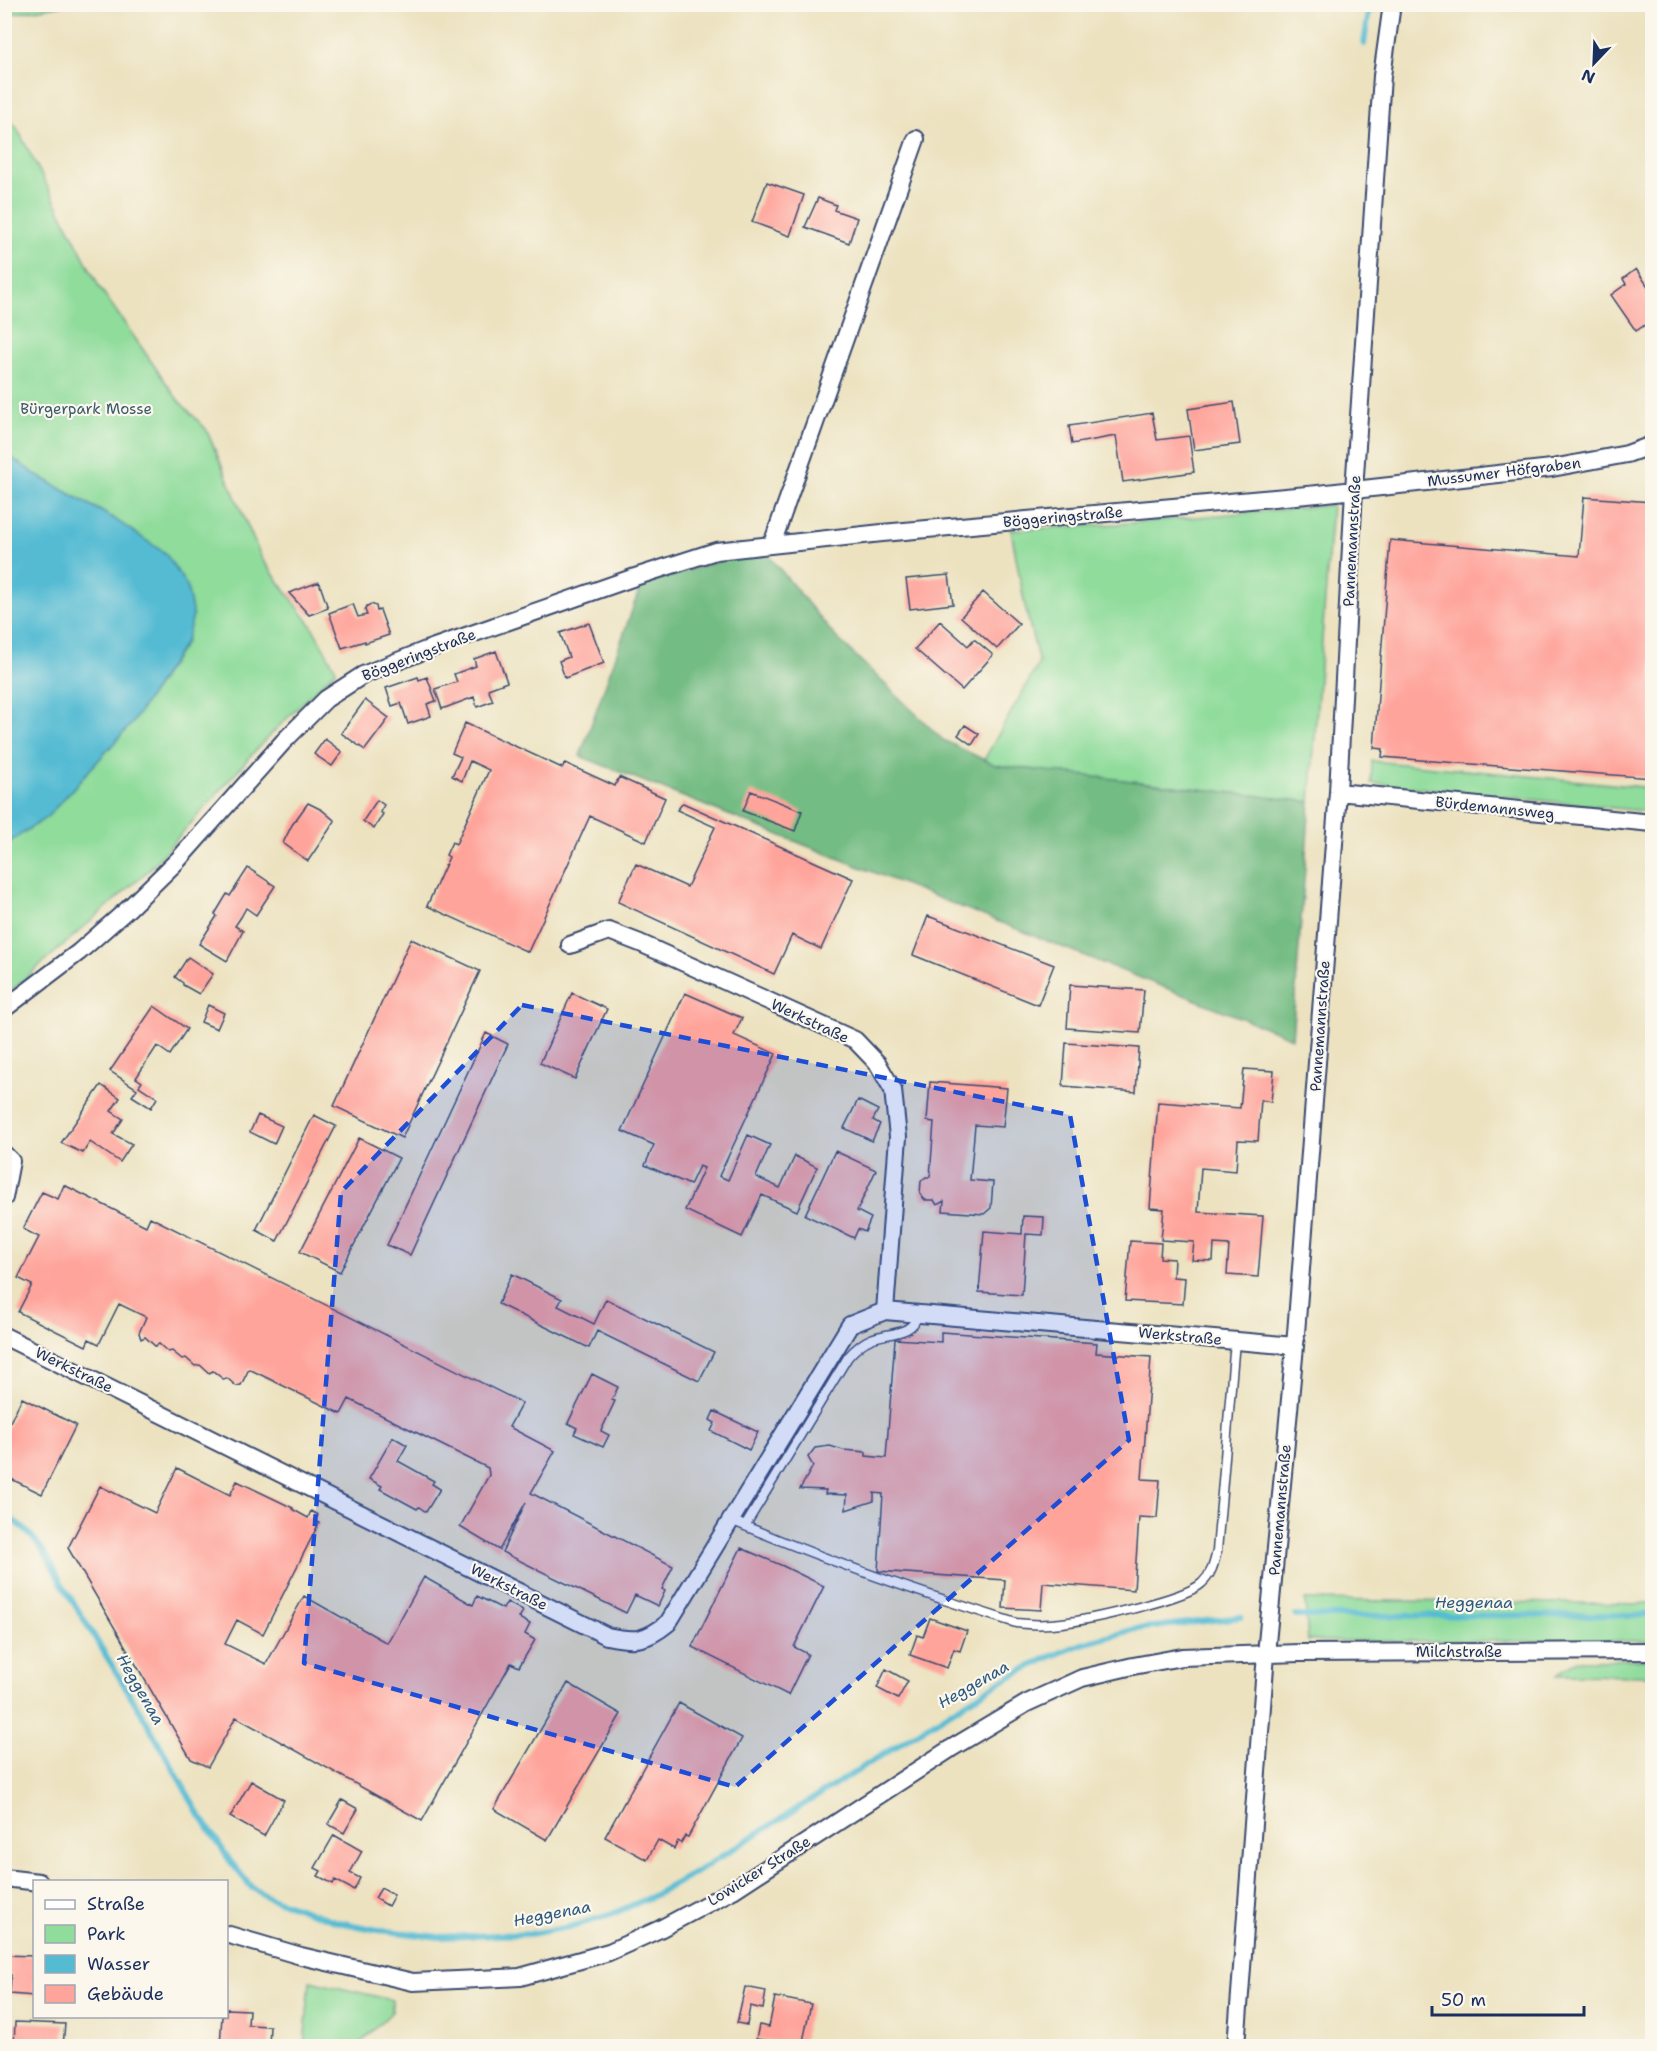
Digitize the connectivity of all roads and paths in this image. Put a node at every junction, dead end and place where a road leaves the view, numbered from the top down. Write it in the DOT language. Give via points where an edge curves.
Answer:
graph roads {
  1 [pos="1392,4"];
  2 [pos="916,139"];
  3 [pos="1653,445"];
  4 [pos="1354,490"];
  5 [pos="772,544"];
  6 [pos="1338,792"];
  7 [pos="1653,823"];
  8 [pos="570,945"];
  9 [pos="4,1009"];
  10 [pos="4,1154"];
  11 [pos="4,1198"];
  12 [pos="885,1311"];
  13 [pos="918,1314"];
  14 [pos="4,1336"];
  15 [pos="1235,1341"];
  16 [pos="1295,1346"];
  17 [pos="738,1523"];
  18 [pos="1653,1651"];
  19 [pos="1266,1654"];
  20 [pos="4,1878"];
  21 [pos="33,1880"];
  22 [pos="228,1935"];
  23 [pos="1236,2046"];
  1 -- 4 [label="street, Pannemannstraße" via="1383,76"];
  2 -- 5 [label="street"];
  3 -- 4 [label="street, Mussumer Höfgraben" via="1627,454 1552,468"];
  4 -- 5 [label="street, Böggeringstraße"];
  4 -- 6 [label="street, Pannemannstraße"];
  5 -- 9 [label="street, Böggeringstraße" via="716,551 363,675 326,699 128,909 80,952"];
  6 -- 7 [label="street, Bürdemannsweg"];
  6 -- 16 [label="street, Pannemannstraße"];
  8 -- 12 [label="street, Werkstraße" via="609,931 855,1040 878,1064 893,1090 898,1137"];
  10 -- 11 [label="street" via="11,1161"];
  12 -- 13 [label="street, Werkstraße"];
  12 -- 17 [label="street, Werkstraße" via="850,1325"];
  13 -- 15 [label="street, Werkstraße"];
  13 -- 17 [label="lane" via="910,1329 870,1339 848,1357"];
  14 -- 17 [label="street, Werkstraße" via="607,1636 642,1639 668,1623"];
  15 -- 16 [label="street, Werkstraße"];
  15 -- 17 [label="lane" via="1217,1551 1211,1572 1201,1585 1187,1593 1124,1611 1035,1626 883,1579"];
  16 -- 19 [label="street, Pannemannstraße"];
  18 -- 19 [label="street, Milchstraße"];
  19 -- 22 [label="street, Lowicker Straße" via="1182,1657 1082,1678 1027,1703 733,1890 660,1929 609,1952 520,1977 413,1982"];
  19 -- 23 [label="street, Pannemannstraße"];
  20 -- 21 [label="street"];
}
